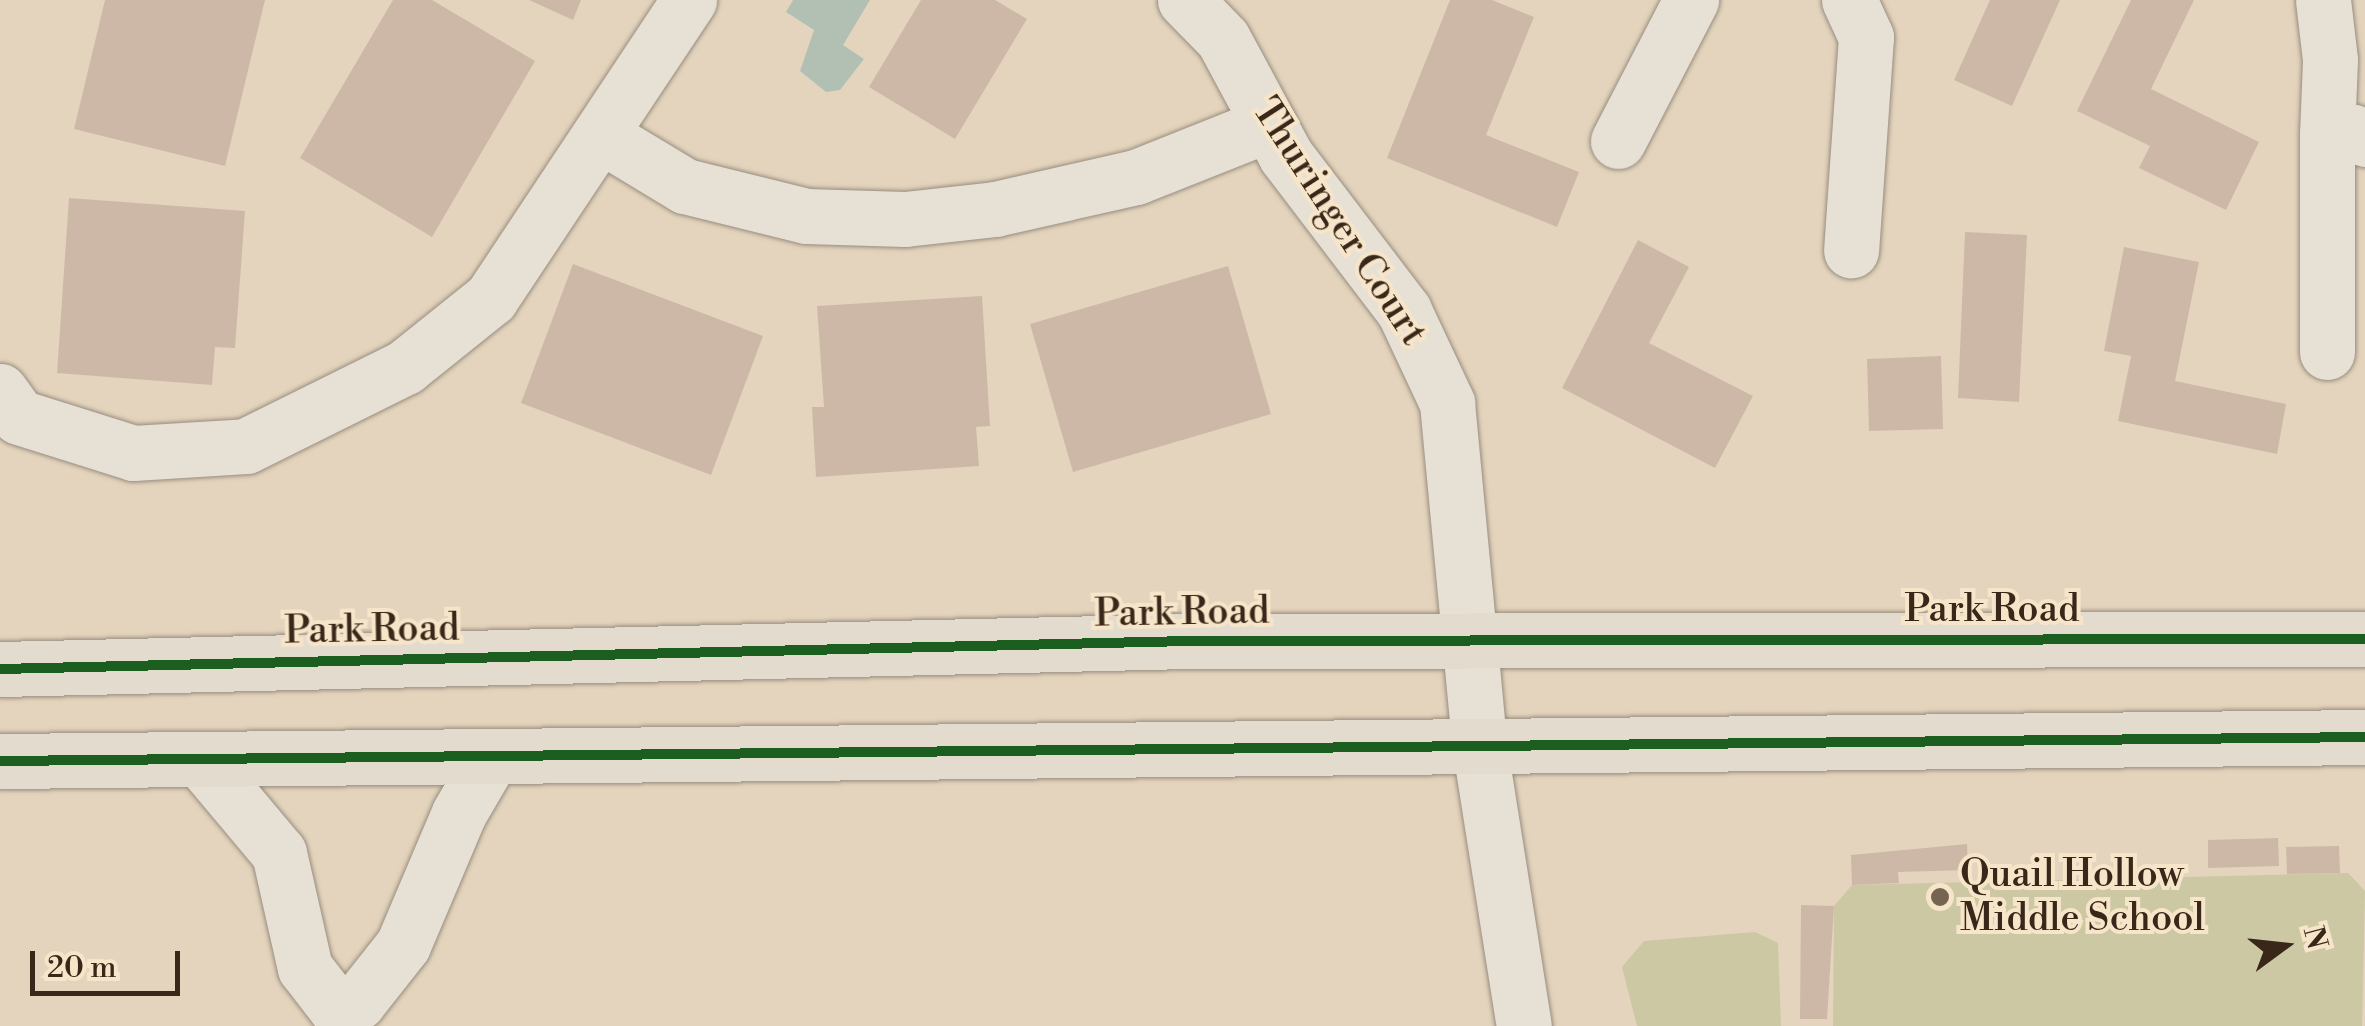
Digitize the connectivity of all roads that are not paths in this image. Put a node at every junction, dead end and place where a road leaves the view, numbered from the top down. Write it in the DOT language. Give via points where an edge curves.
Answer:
graph roads {
  1 [pos="689,0"];
  2 [pos="1185,0"];
  3 [pos="1691,0"];
  4 [pos="1849,0"];
  5 [pos="2323,0"];
  6 [pos="1269,124"];
  7 [pos="602,136"];
  8 [pos="2346,137"];
  9 [pos="1618,141"];
  10 [pos="1851,250"];
  11 [pos="2326,352"];
  12 [pos="0,391"];
  13 [pos="2365,639"];
  14 [pos="1469,642"];
  15 [pos="0,669"];
  16 [pos="2365,737"];
  17 [pos="1479,743"];
  18 [pos="491,758"];
  19 [pos="200,759"];
  20 [pos="0,760"];
  21 [pos="338,1017"];
  22 [pos="1524,1026"];
  1 -- 7 [label="street"];
  2 -- 6 [label="street, Thuringer Court" via="1222,39"];
  3 -- 9 [label="street"];
  4 -- 10 [label="street" via="1866,36"];
  5 -- 8 [label="street"];
  6 -- 7 [label="street" via="1136,177 996,209 905,220 806,216 685,186"];
  6 -- 14 [label="street, Thuringer Court" via="1318,202 1404,311 1436,372 1454,436"];
  7 -- 12 [label="street" via="491,298 405,368 246,446 133,453 19,418"];
  8 -- 11 [label="street"];
  13 -- 14 [label="main road, Park Road"];
  14 -- 15 [label="main road, Park Road" via="1188,641"];
  14 -- 17 [label="street, Thuringer Court"];
  16 -- 17 [label="main road"];
  17 -- 18 [label="main road"];
  17 -- 22 [label="street, Thuringer Court"];
  18 -- 19 [label="main road"];
  18 -- 21 [label="street" via="458,813 403,945"];
  19 -- 20 [label="main road"];
  19 -- 21 [label="street" via="279,853 304,968"];
}
